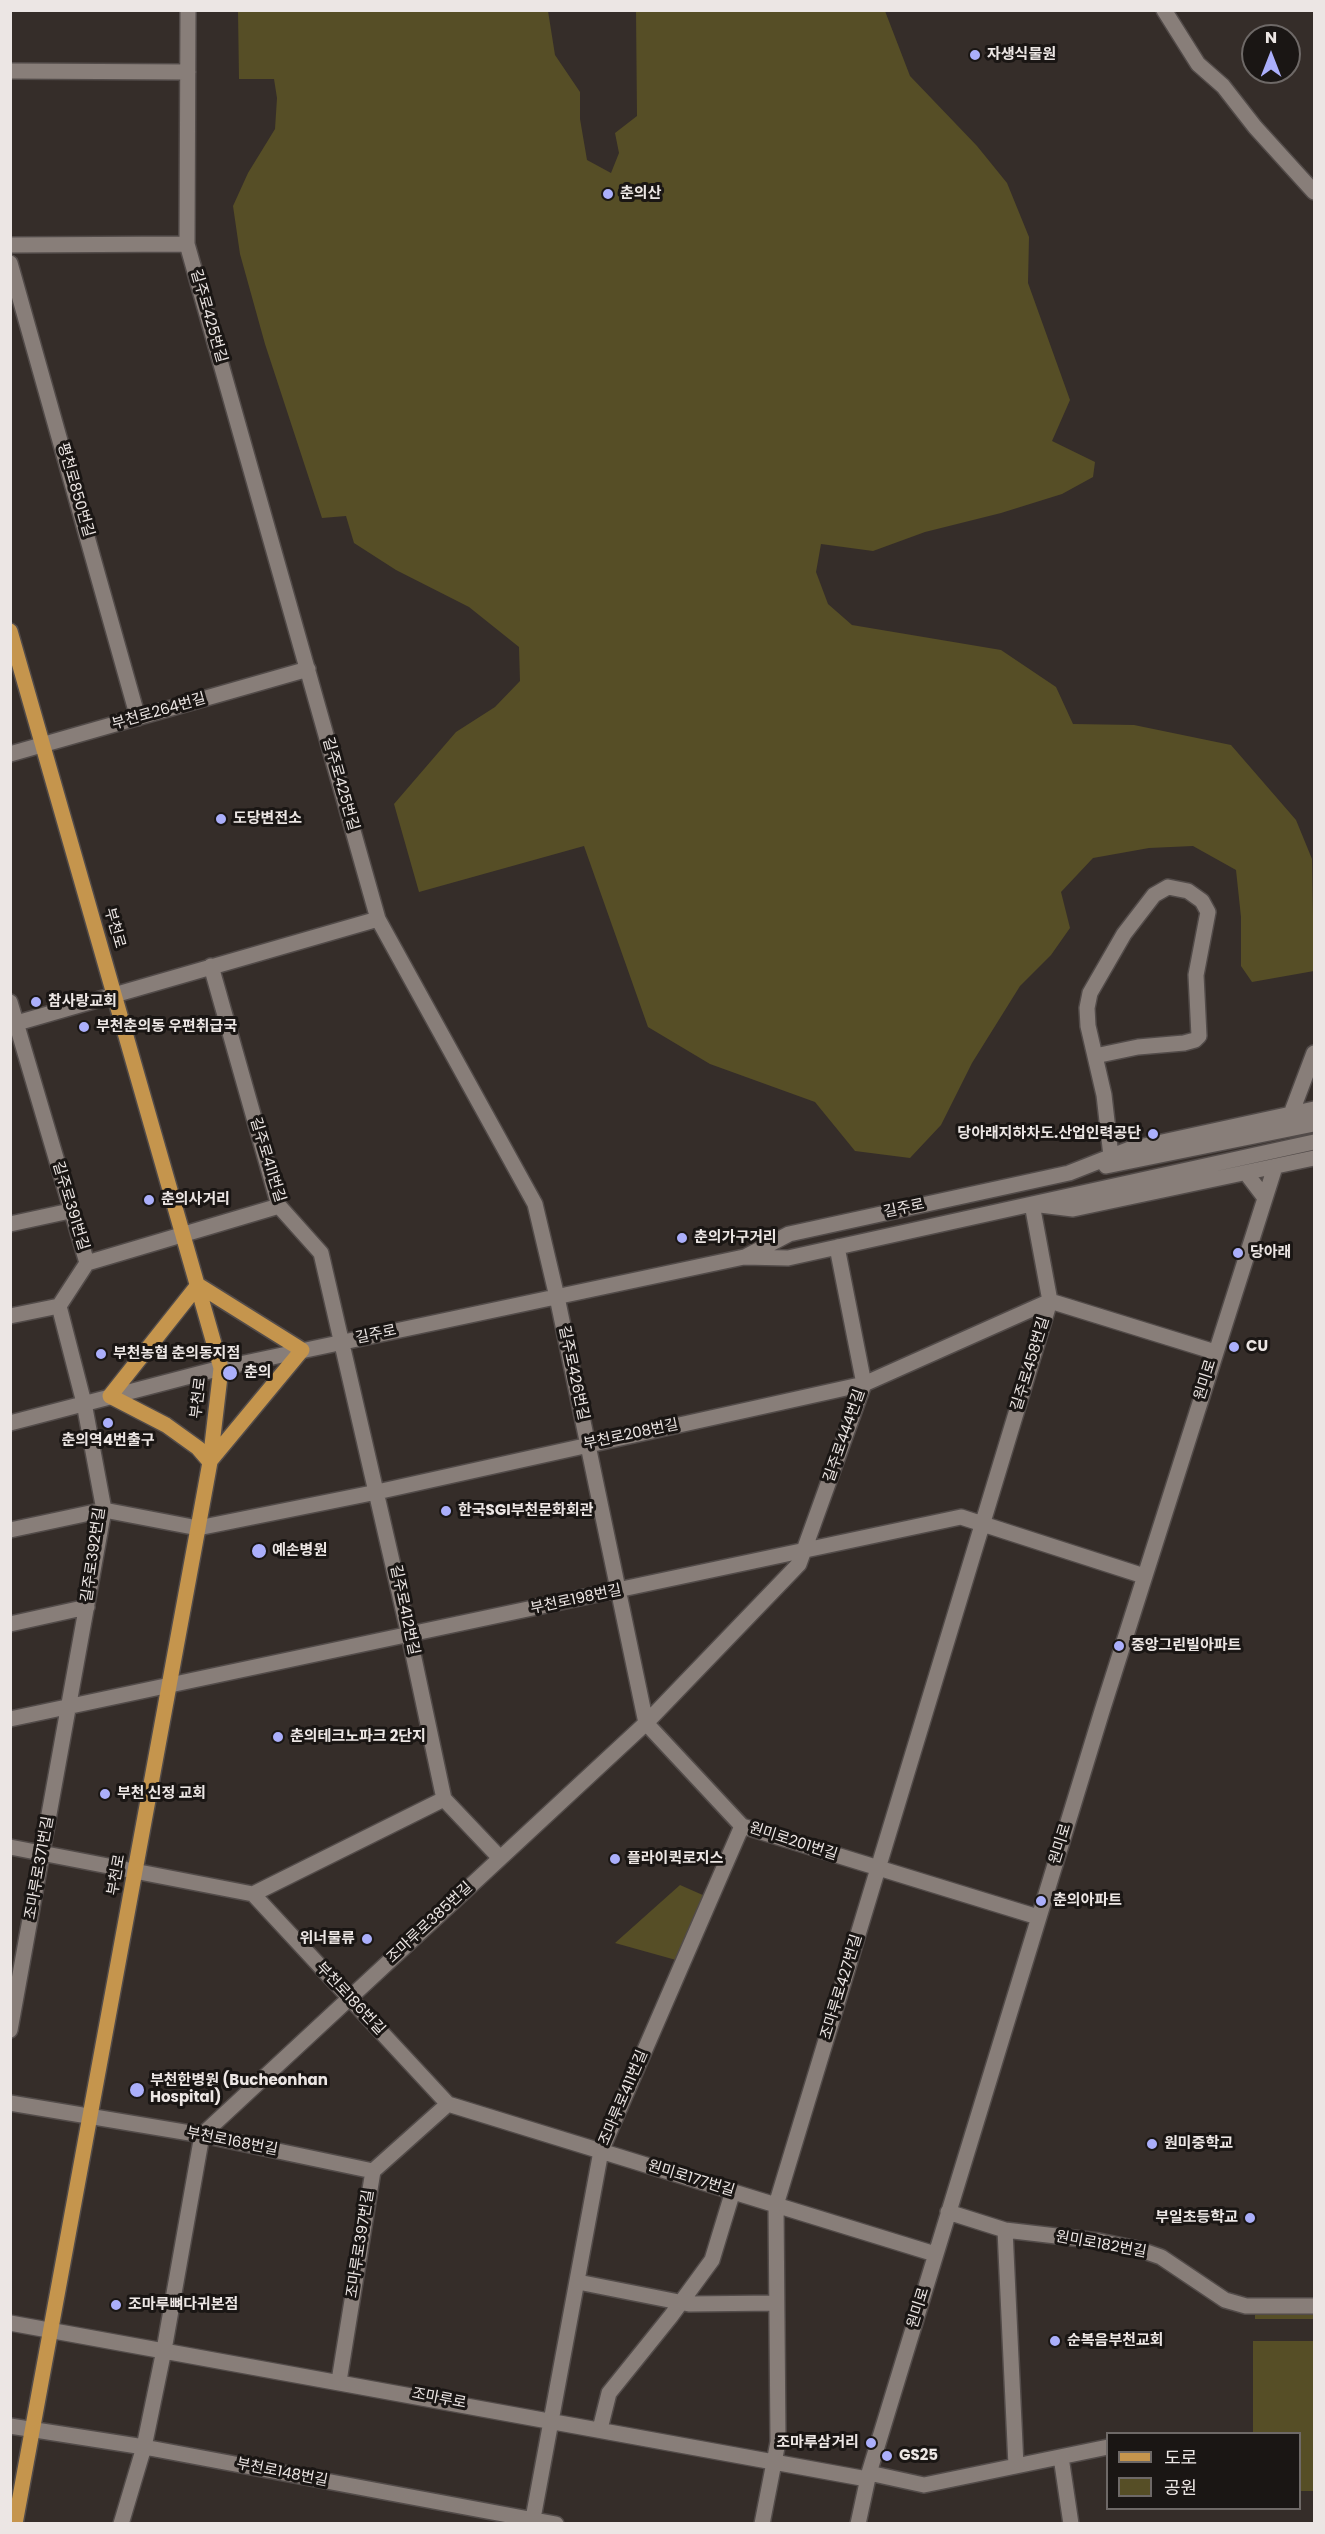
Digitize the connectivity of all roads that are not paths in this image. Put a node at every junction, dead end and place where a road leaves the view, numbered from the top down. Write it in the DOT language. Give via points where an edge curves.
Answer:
graph roads {
  1 [pos="188,10"];
  2 [pos="1164,10"];
  3 [pos="10,71"];
  4 [pos="188,72"];
  5 [pos="1314,192"];
  6 [pos="187,244"];
  7 [pos="10,245"];
  8 [pos="10,263"];
  9 [pos="10,631"];
  10 [pos="308,669"];
  11 [pos="138,718"];
  12 [pos="43,746"];
  13 [pos="10,754"];
  14 [pos="378,919"];
  15 [pos="211,966"];
  16 [pos="113,994"];
  17 [pos="10,1002"];
  18 [pos="14,1024"];
  19 [pos="1314,1053"];
  20 [pos="1095,1056"];
  21 [pos="1314,1109"];
  22 [pos="1291,1114"];
  23 [pos="1314,1124"];
  24 [pos="1314,1142"];
  25 [pos="1111,1156"];
  26 [pos="1314,1158"];
  27 [pos="1275,1167"];
  28 [pos="1069,1173"];
  29 [pos="1246,1173"];
  30 [pos="1265,1198"];
  31 [pos="1032,1204"];
  32 [pos="279,1206"];
  33 [pos="70,1211"];
  34 [pos="857,1220"];
  35 [pos="10,1224"];
  36 [pos="183,1235"];
  37 [pos="860,1242"];
  38 [pos="837,1247"];
  39 [pos="744,1257"];
  40 [pos="87,1263"];
  41 [pos="198,1285"];
  42 [pos="557,1297"];
  43 [pos="1050,1301"];
  44 [pos="59,1306"];
  45 [pos="10,1316"];
  46 [pos="342,1342"];
  47 [pos="302,1350"];
  48 [pos="1215,1352"];
  49 [pos="220,1368"];
  50 [pos="864,1384"];
  51 [pos="110,1396"];
  52 [pos="84,1403"];
  53 [pos="10,1423"];
  54 [pos="588,1445"];
  55 [pos="210,1462"];
  56 [pos="377,1492"];
  57 [pos="104,1510"];
  58 [pos="983,1522"];
  59 [pos="198,1528"];
  60 [pos="10,1530"];
  61 [pos="805,1551"];
  62 [pos="1144,1576"];
  63 [pos="619,1590"];
  64 [pos="87,1607"];
  65 [pos="10,1624"];
  66 [pos="410,1635"];
  67 [pos="169,1687"];
  68 [pos="69,1707"];
  69 [pos="10,1719"];
  70 [pos="646,1723"];
  71 [pos="444,1799"];
  72 [pos="742,1826"];
  73 [pos="10,1847"];
  74 [pos="43,1854"];
  75 [pos="500,1858"];
  76 [pos="877,1870"];
  77 [pos="136,1872"];
  78 [pos="253,1894"];
  79 [pos="1038,1917"];
  80 [pos="15,1977"];
  81 [pos="350,1998"];
  82 [pos="10,2030"];
  83 [pos="10,2103"];
  84 [pos="448,2104"];
  85 [pos="91,2116"];
  86 [pos="202,2135"];
  87 [pos="601,2151"];
  88 [pos="373,2170"];
  89 [pos="733,2191"];
  90 [pos="776,2205"];
  91 [pos="948,2212"];
  92 [pos="1005,2230"];
  93 [pos="935,2254"];
  94 [pos="578,2282"];
  95 [pos="681,2303"];
  96 [pos="776,2303"];
  97 [pos="1314,2306"];
  98 [pos="10,2322"];
  99 [pos="49,2330"];
  100 [pos="164,2350"];
  101 [pos="339,2381"];
  102 [pos="553,2421"];
  103 [pos="10,2426"];
  104 [pos="32,2429"];
  105 [pos="600,2429"];
  106 [pos="144,2447"];
  107 [pos="1106,2447"];
  108 [pos="1061,2457"];
  109 [pos="774,2462"];
  110 [pos="1016,2466"];
  111 [pos="868,2476"];
  112 [pos="532,2521"];
  113 [pos="15,2523"];
  114 [pos="121,2523"];
  115 [pos="556,2523"];
  116 [pos="762,2523"];
  117 [pos="858,2523"];
  118 [pos="1071,2523"];
  1 -- 4 [label="street, 길주로425번길"];
  2 -- 5 [label="street" via="1198,64 1223,86"];
  3 -- 4 [label="street"];
  4 -- 6 [label="street, 길주로425번길"];
  6 -- 7 [label="street"];
  6 -- 10 [label="street, 길주로425번길"];
  8 -- 11 [label="street, 평천로850번길"];
  9 -- 12 [label="main road, 부천로"];
  10 -- 11 [label="street, 부천로264번길"];
  10 -- 14 [label="street, 길주로425번길"];
  11 -- 12 [label="street, 부천로264번길"];
  12 -- 13 [label="street, 부천로264번길"];
  12 -- 16 [label="main road, 부천로"];
  14 -- 15 [label="street"];
  14 -- 42 [label="street, 길주로425번길" via="535,1204"];
  15 -- 16 [label="street"];
  15 -- 32 [label="street, 길주로411번길"];
  16 -- 18 [label="street"];
  16 -- 36 [label="main road, 부천로"];
  17 -- 18 [label="street, 길주로391번길"];
  18 -- 33 [label="street, 길주로391번길"];
  19 -- 22 [label="street"];
  20 -- 20 [label="street" via="1087,1008 1100,973 1154,895 1168,887 1188,891 1202,901 1208,912 1196,975 1199,1036 1184,1043"];
  20 -- 25 [label="street"];
  21 -- 22 [label="street, 길주로"];
  22 -- 25 [label="street, 길주로"];
  23 -- 28 [label="street, 길주로"];
  24 -- 31 [label="street, 길주로"];
  25 -- 28 [label="street, 길주로"];
  26 -- 27 [label="street, 길주로"];
  27 -- 29 [label="street, 길주로"];
  27 -- 30 [label="street, 원미로"];
  28 -- 34 [label="street, 길주로"];
  29 -- 30 [label="street"];
  29 -- 31 [label="street, 길주로" via="1073,1209"];
  30 -- 48 [label="street, 원미로"];
  31 -- 37 [label="street, 길주로"];
  31 -- 43 [label="street, 길주로458번길"];
  32 -- 36 [label="street"];
  32 -- 46 [label="street, 길주로411번길" via="321,1253"];
  33 -- 35 [label="street"];
  33 -- 40 [label="street, 길주로391번길"];
  34 -- 37 [label="street" via="846,1227 844,1234"];
  34 -- 39 [label="street, 길주로" via="789,1234"];
  36 -- 40 [label="street"];
  36 -- 41 [label="main road, 부천로"];
  37 -- 38 [label="street, 길주로"];
  38 -- 39 [label="street, 길주로" via="788,1258"];
  38 -- 50 [label="street, 길주로444번길"];
  39 -- 42 [label="street, 길주로"];
  40 -- 44 [label="street, 길주로391번길"];
  41 -- 47 [label="main road"];
  41 -- 49 [label="main road, 부천로"];
  41 -- 51 [label="main road"];
  42 -- 46 [label="street, 길주로"];
  42 -- 54 [label="street, 길주로426번길"];
  43 -- 48 [label="street"];
  43 -- 50 [label="street, 부천로208번길"];
  43 -- 58 [label="street, 길주로458번길"];
  44 -- 45 [label="street"];
  44 -- 52 [label="street"];
  46 -- 47 [label="street, 길주로"];
  46 -- 56 [label="street, 길주로412번길"];
  47 -- 49 [label="street, 길주로"];
  47 -- 55 [label="main road"];
  48 -- 62 [label="street, 원미로"];
  49 -- 51 [label="street, 길주로"];
  49 -- 55 [label="main road, 부천로"];
  50 -- 54 [label="street, 부천로208번길"];
  50 -- 61 [label="street, 길주로444번길"];
  51 -- 52 [label="street, 길주로"];
  51 -- 55 [label="main road" via="166,1425"];
  52 -- 53 [label="street, 길주로"];
  52 -- 57 [label="street, 길주로392번길"];
  54 -- 56 [label="street, 부천로208번길"];
  54 -- 63 [label="street, 길주로426번길"];
  55 -- 59 [label="main road, 부천로"];
  56 -- 59 [label="street, 부천로208번길"];
  56 -- 66 [label="street, 길주로412번길"];
  57 -- 59 [label="street"];
  57 -- 60 [label="street"];
  57 -- 64 [label="street, 길주로392번길"];
  58 -- 61 [label="street, 부천로198번길" via="961,1517"];
  58 -- 62 [label="street, 부천로198번길"];
  58 -- 76 [label="street, 조마루로427번길"];
  59 -- 67 [label="main road, 부천로"];
  61 -- 63 [label="street, 부천로198번길"];
  61 -- 70 [label="street, 조마루로385번길" via="799,1564"];
  62 -- 79 [label="street, 원미로"];
  63 -- 66 [label="street, 부천로198번길"];
  63 -- 70 [label="street"];
  64 -- 65 [label="street"];
  64 -- 68 [label="street, 길주로392번길"];
  66 -- 67 [label="street, 부천로198번길"];
  66 -- 71 [label="street, 길주로412번길"];
  67 -- 68 [label="street, 부천로198번길"];
  67 -- 77 [label="main road, 부천로"];
  68 -- 69 [label="street, 부천로198번길"];
  68 -- 74 [label="street, 조마루로371번길"];
  70 -- 72 [label="street, 원미로201번길"];
  70 -- 75 [label="street, 조마루로385번길"];
  71 -- 75 [label="street"];
  71 -- 78 [label="street"];
  72 -- 76 [label="street, 원미로201번길"];
  72 -- 87 [label="street, 조마루로411번길"];
  73 -- 74 [label="street"];
  74 -- 77 [label="street"];
  74 -- 80 [label="street, 조마루로371번길"];
  75 -- 81 [label="street, 조마루로385번길"];
  76 -- 79 [label="street, 원미로201번길"];
  76 -- 90 [label="street, 조마루로427번길"];
  77 -- 78 [label="street"];
  77 -- 85 [label="main road, 부천로"];
  78 -- 81 [label="street, 부천로186번길"];
  79 -- 91 [label="street, 원미로"];
  80 -- 82 [label="street, 조마루로371번길"];
  81 -- 84 [label="street, 부천로186번길"];
  81 -- 86 [label="street, 조마루로385번길"];
  83 -- 85 [label="street, 부천로168번길"];
  84 -- 87 [label="street, 원미로177번길"];
  84 -- 88 [label="street, 조마루로397번길"];
  85 -- 86 [label="street, 부천로168번길"];
  85 -- 99 [label="main road, 부천로"];
  86 -- 88 [label="street, 부천로168번길"];
  86 -- 100 [label="street"];
  87 -- 89 [label="street, 원미로177번길"];
  87 -- 94 [label="street, 조마루로411번길"];
  88 -- 101 [label="street, 조마루로397번길"];
  89 -- 90 [label="street, 원미로177번길"];
  89 -- 95 [label="street" via="712,2260"];
  90 -- 93 [label="street, 원미로177번길"];
  90 -- 96 [label="street, 조마루로427번길"];
  91 -- 92 [label="street, 원미로182번길"];
  91 -- 93 [label="street, 원미로"];
  92 -- 97 [label="street, 원미로182번길" via="1138,2249 1161,2257 1225,2300 1246,2306"];
  92 -- 110 [label="street"];
  93 -- 111 [label="street, 원미로"];
  94 -- 95 [label="street"];
  94 -- 102 [label="street, 조마루로411번길"];
  95 -- 96 [label="street"];
  95 -- 105 [label="street" via="609,2393"];
  96 -- 109 [label="street, 조마루로427번길" via="778,2442"];
  98 -- 99 [label="street, 조마루로"];
  99 -- 100 [label="street, 조마루로"];
  99 -- 104 [label="main road, 부천로"];
  100 -- 101 [label="street, 조마루로"];
  100 -- 106 [label="street"];
  101 -- 102 [label="street, 조마루로"];
  102 -- 105 [label="street, 조마루로"];
  102 -- 112 [label="street, 조마루로411번길"];
  103 -- 104 [label="street, 부천로148번길"];
  104 -- 106 [label="street, 부천로148번길"];
  104 -- 113 [label="main road, 부천로"];
  105 -- 109 [label="street, 조마루로"];
  106 -- 112 [label="street, 부천로148번길"];
  106 -- 114 [label="street"];
  107 -- 108 [label="street, 조마루로"];
  108 -- 110 [label="street, 조마루로"];
  108 -- 118 [label="street"];
  109 -- 111 [label="street, 조마루로"];
  109 -- 116 [label="street, 조마루로427번길"];
  110 -- 111 [label="street, 조마루로" via="924,2485"];
  111 -- 117 [label="street, 원미로"];
  112 -- 115 [label="street, 부천로148번길"];
}
